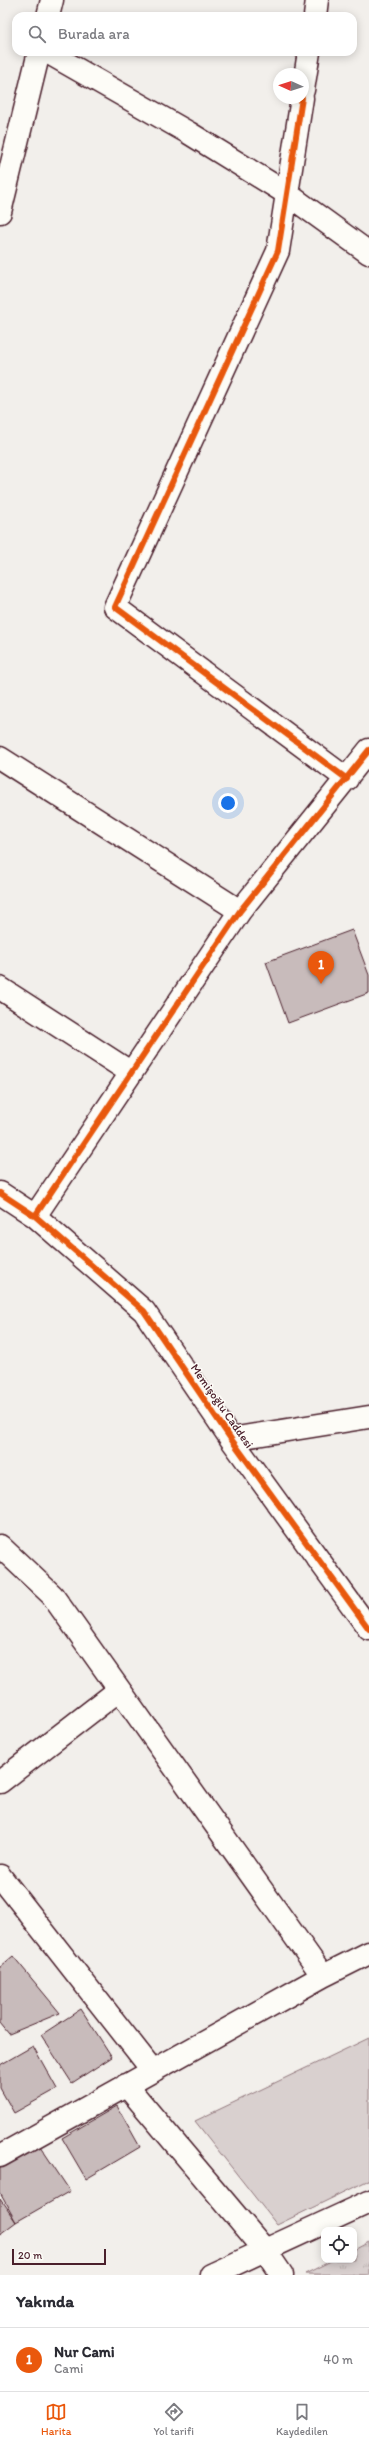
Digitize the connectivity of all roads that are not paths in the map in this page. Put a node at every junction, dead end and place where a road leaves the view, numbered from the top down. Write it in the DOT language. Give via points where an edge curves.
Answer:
graph roads {
  1 [pos="52,0"];
  2 [pos="318,0"];
  3 [pos="49,12"];
  4 [pos="316,12"];
  5 [pos="39,56"];
  6 [pos="54,56"];
  7 [pos="308,56"];
  8 [pos="306,68"];
  9 [pos="301,104"];
  10 [pos="286,193"];
  11 [pos="0,212"];
  12 [pos="369,253"];
  13 [pos="369,750"];
  14 [pos="0,758"];
  15 [pos="347,779"];
  16 [pos="240,911"];
  17 [pos="0,988"];
  18 [pos="130,1072"];
  19 [pos="0,1194"];
  20 [pos="35,1216"];
  21 [pos="369,1418"];
  22 [pos="231,1439"];
  23 [pos="0,1546"];
  24 [pos="369,1629"];
  25 [pos="119,1690"];
  26 [pos="0,1782"];
  27 [pos="0,1876"];
  28 [pos="369,1954"];
  29 [pos="323,1976"];
  30 [pos="153,2070"];
  31 [pos="126,2086"];
  32 [pos="0,2156"];
  33 [pos="369,2202"];
  34 [pos="265,2250"];
  35 [pos="211,2275"];
  36 [pos="282,2275"];
  1 -- 3 [label="street"];
  2 -- 4 [label="street"];
  5 -- 11 [label="street"];
  6 -- 10 [label="street" via="189,132"];
  7 -- 8 [label="street"];
  9 -- 10 [label="street"];
  10 -- 12 [label="street"];
  10 -- 15 [label="street" via="278,251 115,608"];
  13 -- 15 [label="street"];
  14 -- 16 [label="street"];
  15 -- 16 [label="street"];
  16 -- 18 [label="street"];
  17 -- 18 [label="street"];
  18 -- 20 [label="street"];
  19 -- 20 [label="street, Memişoğlu Caddesi"];
  20 -- 22 [label="street, Memişoğlu Caddesi" via="144,1311"];
  21 -- 22 [label="street"];
  22 -- 24 [label="street, Memişoğlu Caddesi"];
  23 -- 25 [label="street" via="52,1595"];
  25 -- 26 [label="street"];
  25 -- 29 [label="street"];
  27 -- 30 [label="street"];
  28 -- 29 [label="street"];
  29 -- 30 [label="street"];
  30 -- 31 [label="street"];
  31 -- 32 [label="street"];
  31 -- 34 [label="street"];
  33 -- 34 [label="street"];
  34 -- 35 [label="street"];
  34 -- 36 [label="street"];
}
